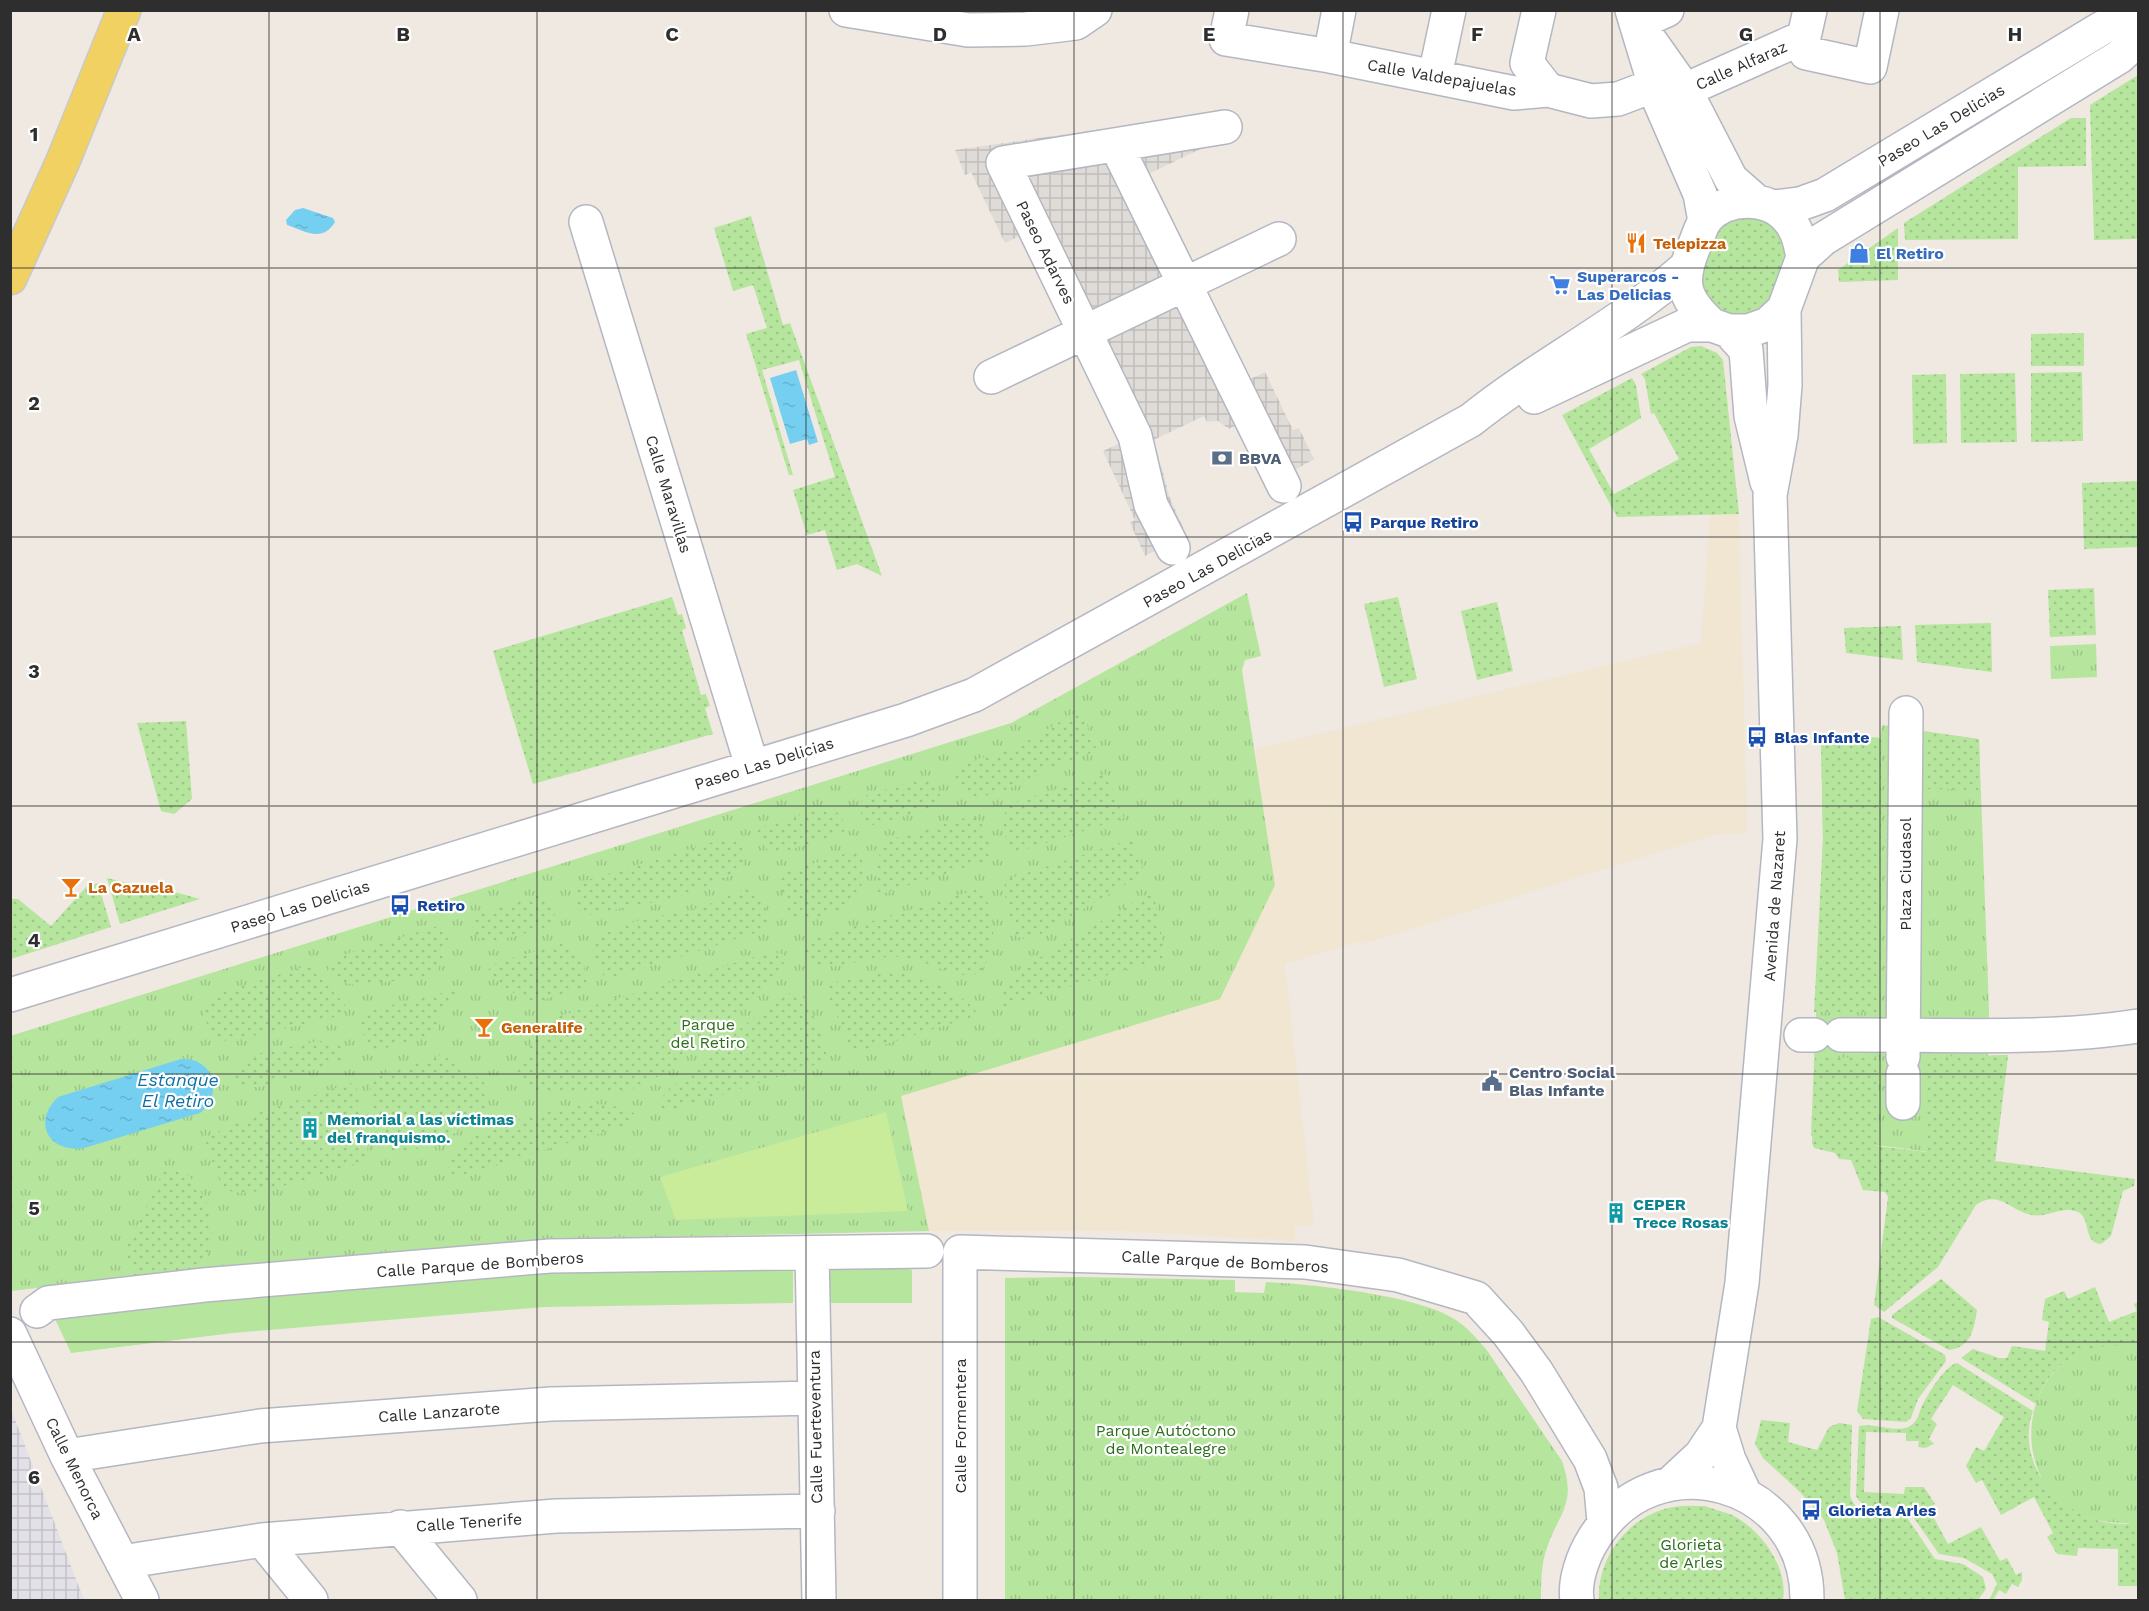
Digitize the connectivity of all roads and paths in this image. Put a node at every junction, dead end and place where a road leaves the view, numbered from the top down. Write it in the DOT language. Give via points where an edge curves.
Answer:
graph roads {
  1 [pos="124,10"];
  2 [pos="846,10"];
  3 [pos="1095,10"];
  4 [pos="1339,10"];
  5 [pos="1449,10"];
  6 [pos="1539,10"];
  7 [pos="1810,10"];
  8 [pos="1882,10"];
  9 [pos="2139,11"];
  10 [pos="1646,15"];
  11 [pos="2106,16"];
  12 [pos="1229,25"];
  13 [pos="2132,50"];
  14 [pos="1806,53"];
  15 [pos="1330,56"];
  16 [pos="1435,76"];
  17 [pos="1670,87"];
  18 [pos="1548,90"];
  19 [pos="1225,127"];
  20 [pos="1116,145"];
  21 [pos="1766,204"];
  22 [pos="1705,221"];
  23 [pos="586,222"];
  24 [pos="1279,239"];
  25 [pos="1803,257"];
  26 [pos="1685,268"];
  27 [pos="10,278"];
  28 [pos="1184,284"];
  29 [pos="1784,309"];
  30 [pos="1720,328"];
  31 [pos="1085,333"];
  32 [pos="991,377"];
  33 [pos="1471,420"];
  34 [pos="1284,486"];
  35 [pos="1770,495"];
  36 [pos="1173,548"];
  37 [pos="1906,713"];
  38 [pos="752,766"];
  39 [pos="10,995"];
  40 [pos="2139,1026"];
  41 [pos="1819,1035"];
  42 [pos="1903,1067"];
  43 [pos="927,1251"];
  44 [pos="960,1252"];
  45 [pos="812,1253"];
  46 [pos="37,1311"];
  47 [pos="10,1334"];
  48 [pos="814,1398"];
  49 [pos="1719,1428"];
  50 [pos="67,1456"];
  51 [pos="1671,1483"];
  52 [pos="1744,1492"];
  53 [pos="818,1511"];
  54 [pos="1604,1522"];
  55 [pos="400,1527"];
  56 [pos="262,1540"];
  57 [pos="122,1562"];
  58 [pos="142,1600"];
  59 [pos="311,1600"];
  60 [pos="460,1600"];
  61 [pos="819,1600"];
  62 [pos="960,1600"];
  63 [pos="1577,1600"];
  64 [pos="1807,1600"];
  1 -- 27 [label="main road"];
  2 -- 3 [label="street" via="912,23 980,30 1076,24"];
  4 -- 15 [label="street"];
  5 -- 16 [label="street"];
  6 -- 18 [label="street" via="1527,63"];
  7 -- 17 [label="street, Calle Alfaraz" via="1804,37"];
  8 -- 14 [label="street" via="1870,66"];
  9 -- 11 [label="street, Paseo Las Delicias"];
  10 -- 17 [label="street"];
  11 -- 21 [label="street, Paseo Las Delicias" via="1825,195 1800,204"];
  12 -- 15 [label="street, Calle Valdepajuelas"];
  13 -- 25 [label="street" via="1823,239"];
  15 -- 16 [label="street, Calle Valdepajuelas"];
  16 -- 18 [label="street, Calle Valdepajuelas" via="1514,93"];
  17 -- 18 [label="street, Calle Valdepajuelas" via="1591,101"];
  17 -- 21 [label="street" via="1731,179"];
  17 -- 22 [label="street"];
  19 -- 20 [label="street, Paseo Adarves"];
  20 -- 28 [label="street"];
  20 -- 31 [label="street, Paseo Adarves" via="1003,163"];
  21 -- 22 [label="street, Paseo Las Delicias" via="1735,203 1718,208"];
  21 -- 25 [label="street" via="1788,218 1799,236"];
  22 -- 26 [label="street, Paseo Las Delicias"];
  23 -- 38 [label="street, Calle Maravillas"];
  24 -- 28 [label="street"];
  25 -- 29 [label="street"];
  26 -- 30 [label="street" via="1685,290 1695,309"];
  26 -- 33 [label="street, Paseo Las Delicias" via="1629,313 1503,394"];
  28 -- 31 [label="street"];
  28 -- 34 [label="street"];
  29 -- 30 [label="street, Paseo Las Delicias" via="1768,324 1748,331"];
  29 -- 35 [label="street, Avenida de Nazaret" via="1785,385"];
  30 -- 33 [label="street, Paseo Las Delicias" via="1687,325 1506,410"];
  30 -- 35 [label="street" via="1746,350 1751,416"];
  31 -- 32 [label="street"];
  31 -- 36 [label="street, Paseo Adarves" via="1135,436 1152,505"];
  33 -- 38 [label="street, Paseo Las Delicias" via="974,695 906,720"];
  35 -- 49 [label="street, Avenida de Nazaret" via="1780,839 1742,1283"];
  37 -- 42 [label="street, Plaza Ciudasol"];
  38 -- 39 [label="street, Paseo Las Delicias"];
  40 -- 42 [label="street" via="2043,1034"];
  41 -- 42 [label="street"];
  43 -- 45 [label="street, Calle Parque de Bomberos"];
  44 -- 54 [label="street, Calle Parque de Bomberos" via="1305,1262 1398,1275 1476,1298 1536,1371 1590,1459 1601,1488"];
  44 -- 62 [label="street, Calle Formentera"];
  45 -- 46 [label="street, Calle Parque de Bomberos" via="550,1256 181,1287 48,1303"];
  45 -- 48 [label="street, Calle Fuerteventura"];
  47 -- 50 [label="street, Calle Menorca"];
  48 -- 50 [label="street, Calle Lanzarote" via="551,1404 260,1426"];
  48 -- 53 [label="street, Calle Fuerteventura"];
  49 -- 51 [label="street, Avenida de Nazaret" via="1701,1455"];
  49 -- 52 [label="street"];
  50 -- 57 [label="street, Calle Menorca"];
  51 -- 52 [label="street" via="1708,1482"];
  51 -- 54 [label="street" via="1634,1496"];
  52 -- 64 [label="street" via="1774,1514 1796,1544 1807,1579"];
  53 -- 55 [label="street, Calle Tenerife" via="556,1516"];
  53 -- 61 [label="street, Calle Fuerteventura"];
  54 -- 63 [label="street" via="1584,1556"];
  55 -- 56 [label="street, Calle Tenerife"];
  55 -- 60 [label="street"];
  56 -- 57 [label="street, Calle Tenerife"];
  56 -- 59 [label="street"];
  57 -- 58 [label="street, Calle Menorca"];
}
